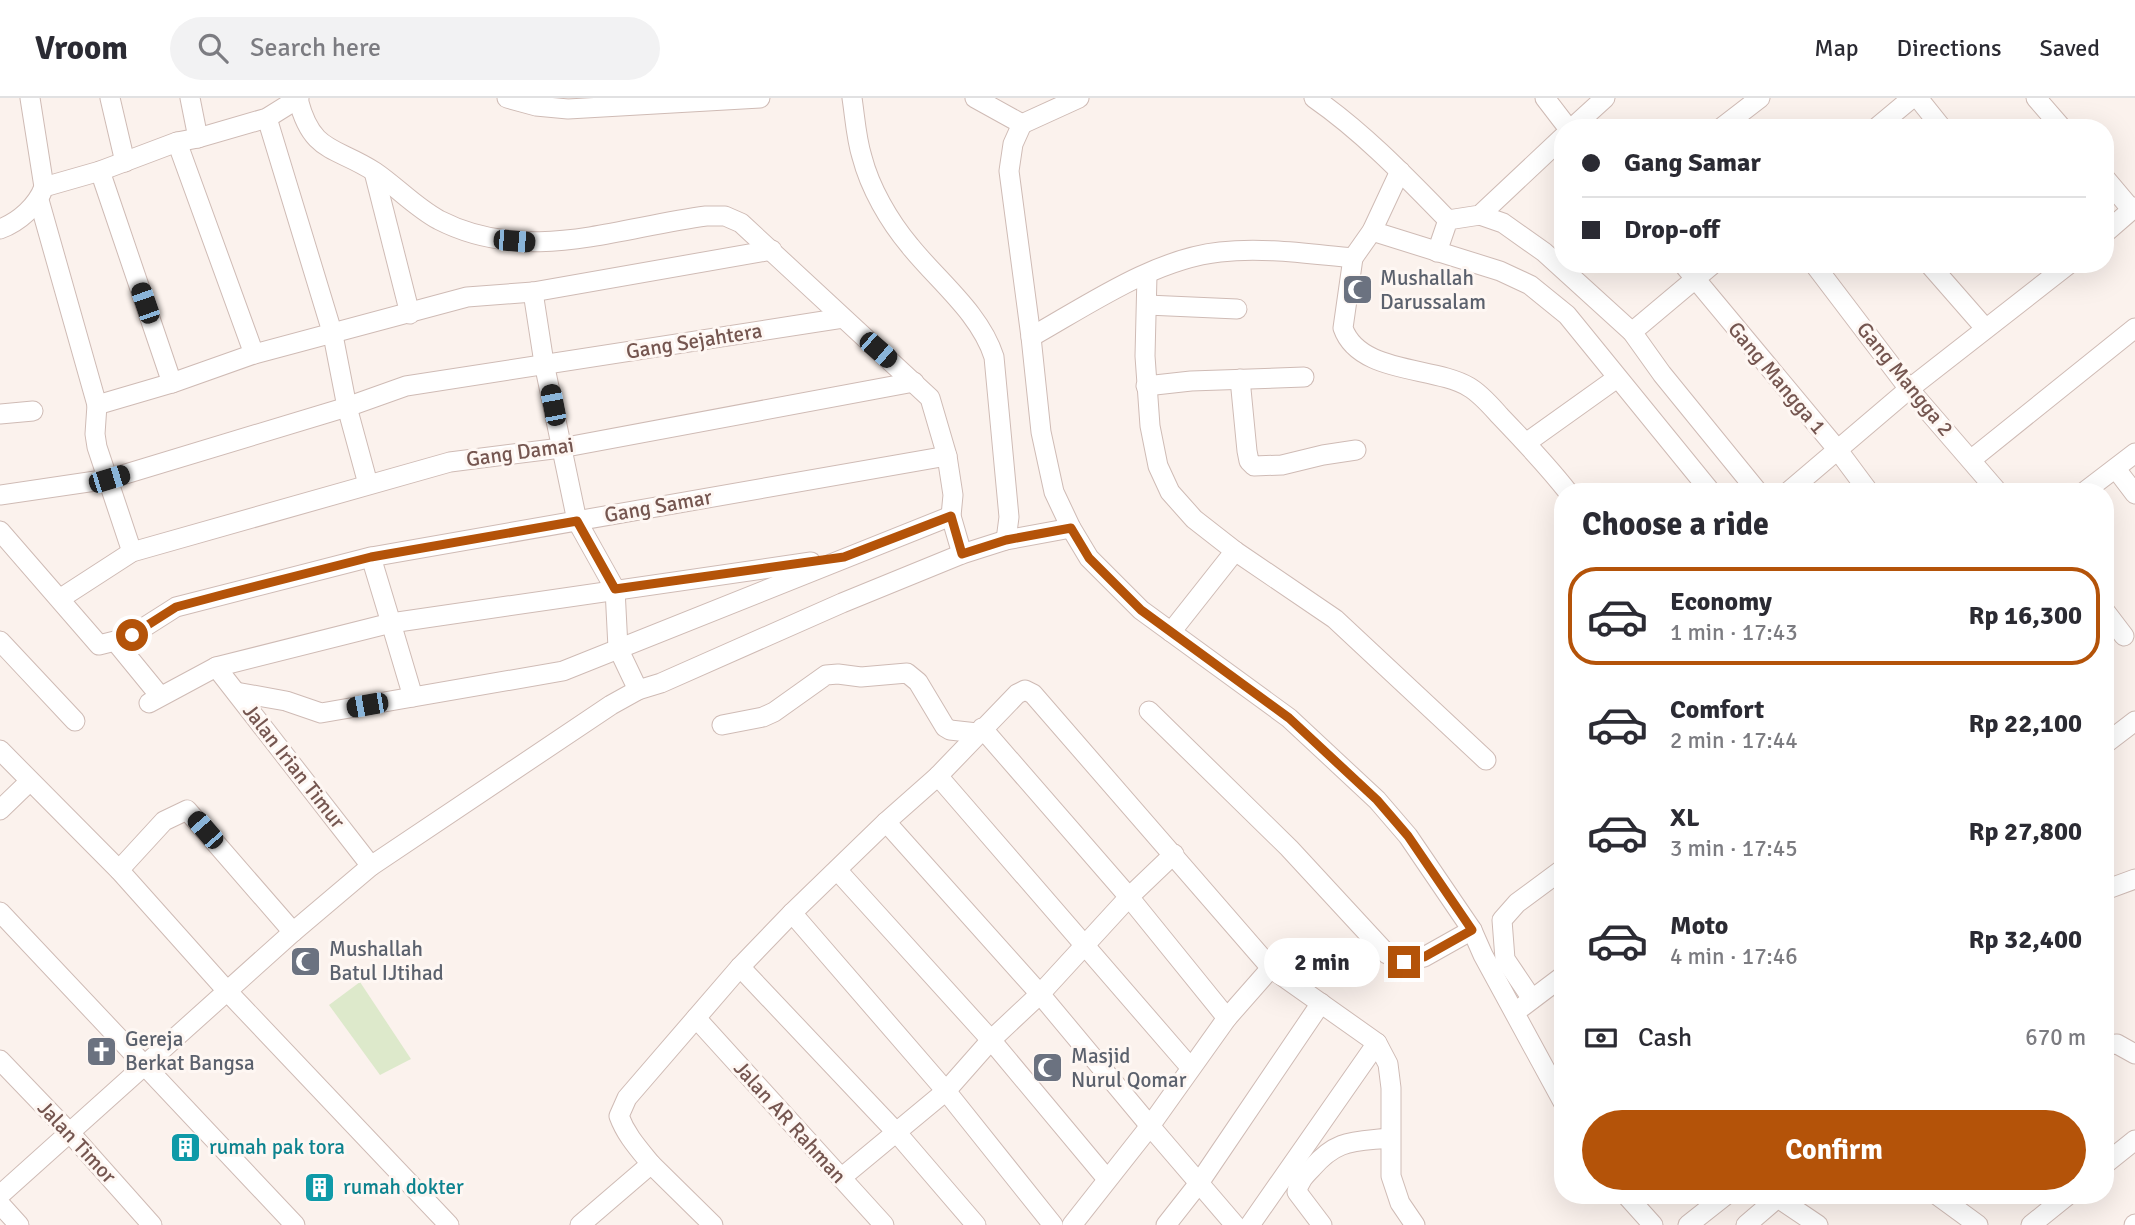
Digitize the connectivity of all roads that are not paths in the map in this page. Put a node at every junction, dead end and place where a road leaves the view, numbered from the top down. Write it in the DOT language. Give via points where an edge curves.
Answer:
graph roads {
  1 [pos="30,98"];
  2 [pos="110,98"];
  3 [pos="190,98"];
  4 [pos="506,98"];
  5 [pos="760,98"];
  6 [pos="852,98"];
  7 [pos="975,98"];
  8 [pos="1079,98"];
  9 [pos="1314,98"];
  10 [pos="1545,98"];
  11 [pos="1605,98"];
  12 [pos="1760,98"];
  13 [pos="1912,98"];
  14 [pos="1918,98"];
  15 [pos="2036,98"];
  16 [pos="299,99"];
  17 [pos="267,118"];
  18 [pos="1562,119"];
  19 [pos="1580,119"];
  20 [pos="1733,119"];
  21 [pos="1887,119"];
  22 [pos="1935,119"];
  23 [pos="2054,119"];
  24 [pos="1022,124"];
  25 [pos="198,138"];
  26 [pos="177,142"];
  27 [pos="1554,145"];
  28 [pos="125,162"];
  29 [pos="100,171"];
  30 [pos="1400,171"];
  31 [pos="374,172"];
  32 [pos="2114,187"];
  33 [pos="42,193"];
  34 [pos="2134,208"];
  35 [pos="1480,215"];
  36 [pos="1448,220"];
  37 [pos="2114,225"];
  38 [pos="0,229"];
  39 [pos="1372,231"];
  40 [pos="772,250"];
  41 [pos="1437,252"];
  42 [pos="1353,258"];
  43 [pos="1554,261"];
  44 [pos="1567,273"];
  45 [pos="1688,273"];
  46 [pos="1690,273"];
  47 [pos="1821,273"];
  48 [pos="1937,273"];
  49 [pos="2054,273"];
  50 [pos="1147,275"];
  51 [pos="533,292"];
  52 [pos="1147,304"];
  53 [pos="1237,309"];
  54 [pos="410,314"];
  55 [pos="843,318"];
  56 [pos="1985,328"];
  57 [pos="2135,328"];
  58 [pos="1632,332"];
  59 [pos="333,335"];
  60 [pos="1031,337"];
  61 [pos="254,354"];
  62 [pos="544,363"];
  63 [pos="1304,377"];
  64 [pos="1617,378"];
  65 [pos="1240,379"];
  66 [pos="914,382"];
  67 [pos="172,383"];
  68 [pos="1146,386"];
  69 [pos="1909,389"];
  70 [pos="97,405"];
  71 [pos="347,407"];
  72 [pos="33,411"];
  73 [pos="0,414"];
  74 [pos="1526,443"];
  75 [pos="561,447"];
  76 [pos="1837,449"];
  77 [pos="1356,450"];
  78 [pos="2135,453"];
  79 [pos="947,456"];
  80 [pos="1972,459"];
  81 [pos="2116,469"];
  82 [pos="109,479"];
  83 [pos="1560,483"];
  84 [pos="1704,483"];
  85 [pos="1751,483"];
  86 [pos="1798,483"];
  87 [pos="1862,483"];
  88 [pos="1991,483"];
  89 [pos="2097,483"];
  90 [pos="368,484"];
  91 [pos="2135,494"];
  92 [pos="0,495"];
  93 [pos="951,516"];
  94 [pos="577,521"];
  95 [pos="1071,528"];
  96 [pos="0,531"];
  97 [pos="1006,540"];
  98 [pos="1235,551"];
  99 [pos="132,552"];
  100 [pos="962,554"];
  101 [pos="371,557"];
  102 [pos="844,557"];
  103 [pos="615,589"];
  104 [pos="61,598"];
  105 [pos="391,623"];
  106 [pos="2114,623"];
  107 [pos="1171,632"];
  108 [pos="132,635"];
  109 [pos="2124,636"];
  110 [pos="0,641"];
  111 [pos="618,648"];
  112 [pos="216,667"];
  113 [pos="638,690"];
  114 [pos="236,692"];
  115 [pos="413,697"];
  116 [pos="1149,711"];
  117 [pos="75,720"];
  118 [pos="2135,721"];
  119 [pos="722,725"];
  120 [pos="979,731"];
  121 [pos="2114,737"];
  122 [pos="0,750"];
  123 [pos="1486,760"];
  124 [pos="938,776"];
  125 [pos="30,781"];
  126 [pos="0,810"];
  127 [pos="886,822"];
  128 [pos="1174,854"];
  129 [pos="371,866"];
  130 [pos="119,870"];
  131 [pos="837,870"];
  132 [pos="1554,876"];
  133 [pos="2135,879"];
  134 [pos="2114,887"];
  135 [pos="1129,897"];
  136 [pos="0,912"];
  137 [pos="792,913"];
  138 [pos="1472,930"];
  139 [pos="293,932"];
  140 [pos="1083,946"];
  141 [pos="740,967"];
  142 [pos="1271,968"];
  143 [pos="1554,983"];
  144 [pos="228,992"];
  145 [pos="1040,994"];
  146 [pos="1532,999"];
  147 [pos="1321,1003"];
  148 [pos="1516,1013"];
  149 [pos="1227,1017"];
  150 [pos="696,1018"];
  151 [pos="991,1040"];
  152 [pos="1377,1043"];
  153 [pos="2114,1044"];
  154 [pos="2135,1054"];
  155 [pos="0,1060"];
  156 [pos="146,1066"];
  157 [pos="1189,1067"];
  158 [pos="1554,1073"];
  159 [pos="946,1091"];
  160 [pos="1150,1126"];
  161 [pos="897,1133"];
  162 [pos="71,1134"];
  163 [pos="1389,1138"];
  164 [pos="2135,1140"];
  165 [pos="2114,1157"];
  166 [pos="651,1164"];
  167 [pos="841,1178"];
  168 [pos="1107,1179"];
  169 [pos="1199,1183"];
  170 [pos="0,1195"];
  171 [pos="0,1204"];
  172 [pos="1634,1204"];
  173 [pos="1715,1204"];
  174 [pos="1771,1204"];
  175 [pos="1789,1204"];
  176 [pos="1949,1204"];
  177 [pos="2057,1204"];
  178 [pos="19,1225"];
  179 [pos="152,1225"];
  180 [pos="295,1225"];
  181 [pos="449,1225"];
  182 [pos="580,1225"];
  183 [pos="713,1225"];
  184 [pos="884,1225"];
  185 [pos="976,1225"];
  186 [pos="1053,1225"];
  187 [pos="1072,1225"];
  188 [pos="1166,1225"];
  189 [pos="1235,1225"];
  190 [pos="1250,1225"];
  191 [pos="1322,1225"];
  192 [pos="1415,1225"];
  193 [pos="1653,1225"];
  194 [pos="1688,1225"];
  195 [pos="1746,1225"];
  196 [pos="1818,1225"];
  197 [pos="1978,1225"];
  198 [pos="2031,1225"];
  1 -- 33 [label="street"];
  2 -- 28 [label="street"];
  3 -- 25 [label="street"];
  4 -- 5 [label="street" via="568,109"];
  6 -- 97 [label="street" via="861,155 881,202 908,245 979,325 994,357 1009,517"];
  7 -- 24 [label="street"];
  8 -- 24 [label="street"];
  9 -- 30 [label="street"];
  10 -- 18 [label="street"];
  11 -- 19 [label="street"];
  12 -- 20 [label="street"];
  13 -- 21 [label="street"];
  14 -- 22 [label="street"];
  15 -- 23 [label="street"];
  16 -- 17 [label="street"];
  16 -- 31 [label="street" via="304,122 324,146"];
  17 -- 25 [label="street"];
  17 -- 59 [label="street"];
  24 -- 60 [label="street" via="1009,170"];
  25 -- 26 [label="street"];
  26 -- 28 [label="street"];
  26 -- 61 [label="street"];
  27 -- 35 [label="street"];
  28 -- 29 [label="street"];
  29 -- 33 [label="street"];
  29 -- 67 [label="street"];
  30 -- 36 [label="street"];
  30 -- 39 [label="street"];
  31 -- 40 [label="street" via="423,210 496,239 581,240 717,216 741,223"];
  31 -- 54 [label="street"];
  32 -- 34 [label="street"];
  33 -- 38 [label="street" via="12,224"];
  33 -- 70 [label="street"];
  34 -- 37 [label="street"];
  35 -- 36 [label="street"];
  35 -- 43 [label="street" via="1503,223"];
  36 -- 41 [label="street"];
  39 -- 41 [label="street"];
  39 -- 42 [label="street"];
  40 -- 51 [label="street"];
  40 -- 55 [label="street"];
  41 -- 64 [label="street" via="1530,285 1567,315"];
  42 -- 50 [label="street" via="1221,252 1187,258"];
  42 -- 74 [label="street" via="1343,328 1355,348 1392,365 1469,386"];
  44 -- 58 [label="street"];
  45 -- 58 [label="street"];
  46 -- 76 [label="street, Gang Mangga 1"];
  47 -- 69 [label="street, Gang Mangga 2"];
  48 -- 56 [label="street"];
  49 -- 56 [label="street"];
  50 -- 52 [label="street"];
  50 -- 60 [label="street"];
  51 -- 54 [label="street" via="467,297"];
  51 -- 62 [label="street"];
  52 -- 53 [label="street"];
  52 -- 68 [label="street"];
  54 -- 59 [label="street"];
  55 -- 62 [label="street, Gang Sejahtera"];
  55 -- 66 [label="street"];
  56 -- 69 [label="street"];
  57 -- 80 [label="street"];
  58 -- 85 [label="street"];
  59 -- 61 [label="street"];
  59 -- 71 [label="street"];
  60 -- 95 [label="street" via="1041,432 1054,492"];
  61 -- 67 [label="street"];
  62 -- 71 [label="street, Gang Sejahtera" via="406,386"];
  62 -- 75 [label="street"];
  63 -- 65 [label="street"];
  64 -- 74 [label="street"];
  64 -- 84 [label="street"];
  65 -- 68 [label="street"];
  65 -- 77 [label="street" via="1247,451 1254,466"];
  66 -- 75 [label="street, Gang Damai"];
  66 -- 79 [label="street" via="930,398"];
  67 -- 70 [label="street"];
  68 -- 98 [label="street" via="1158,466 1170,492 1194,519"];
  69 -- 76 [label="street"];
  69 -- 80 [label="street, Gang Mangga 2"];
  70 -- 82 [label="street" via="97,447"];
  71 -- 82 [label="street, Gang Sejahtera"];
  71 -- 90 [label="street"];
  72 -- 73 [label="street"];
  74 -- 83 [label="street"];
  75 -- 90 [label="street, Gang Damai" via="450,462"];
  75 -- 94 [label="street"];
  76 -- 86 [label="street"];
  76 -- 87 [label="street, Gang Mangga 1"];
  78 -- 81 [label="street"];
  79 -- 93 [label="street"];
  79 -- 94 [label="street, Gang Samar"];
  80 -- 88 [label="street, Gang Mangga 2"];
  81 -- 89 [label="street"];
  81 -- 91 [label="street"];
  82 -- 92 [label="street, Gang Sejahtera"];
  82 -- 99 [label="street"];
  90 -- 99 [label="street, Gang Damai"];
  93 -- 100 [label="street"];
  93 -- 102 [label="street"];
  94 -- 101 [label="street, Gang Samar"];
  94 -- 103 [label="street"];
  95 -- 97 [label="street"];
  95 -- 107 [label="street" via="1104,575"];
  96 -- 104 [label="street"];
  97 -- 100 [label="street"];
  98 -- 107 [label="street"];
  98 -- 123 [label="street" via="1335,619"];
  99 -- 104 [label="street, Gang Damai"];
  100 -- 113 [label="street"];
  101 -- 105 [label="street"];
  101 -- 108 [label="street, Gang Samar" via="176,607"];
  102 -- 103 [label="street"];
  102 -- 111 [label="street"];
  103 -- 105 [label="street"];
  103 -- 111 [label="street"];
  104 -- 112 [label="street" via="99,645 115,641 154,699"];
  105 -- 112 [label="street"];
  105 -- 115 [label="street"];
  106 -- 109 [label="street"];
  107 -- 138 [label="street" via="1289,718 1377,800 1408,836"];
  110 -- 117 [label="street"];
  111 -- 113 [label="street"];
  111 -- 115 [label="street" via="563,671"];
  112 -- 114 [label="street, Jalan Irian Timur"];
  113 -- 129 [label="street"];
  114 -- 115 [label="street" via="321,713"];
  114 -- 129 [label="street, Jalan Irian Timur"];
  116 -- 138 [label="street" via="1289,848 1387,954 1404,962 1424,957"];
  118 -- 121 [label="street"];
  119 -- 120 [label="street" via="774,712 826,675 907,673 918,682 946,727"];
  120 -- 124 [label="street"];
  120 -- 128 [label="street" via="1021,691 1033,694"];
  120 -- 135 [label="street"];
  122 -- 125 [label="street"];
  124 -- 127 [label="street"];
  124 -- 140 [label="street"];
  125 -- 126 [label="street"];
  125 -- 130 [label="street"];
  127 -- 131 [label="street"];
  127 -- 145 [label="street"];
  128 -- 135 [label="street"];
  128 -- 142 [label="street"];
  129 -- 139 [label="street"];
  130 -- 139 [label="street" via="164,821 187,810"];
  130 -- 144 [label="street"];
  131 -- 137 [label="street"];
  131 -- 151 [label="street"];
  132 -- 146 [label="street" via="1502,920 1505,959"];
  133 -- 134 [label="street"];
  135 -- 140 [label="street"];
  135 -- 149 [label="street"];
  136 -- 156 [label="street"];
  137 -- 141 [label="street"];
  137 -- 159 [label="street"];
  138 -- 148 [label="street"];
  139 -- 144 [label="street"];
  140 -- 145 [label="street"];
  140 -- 157 [label="street"];
  141 -- 150 [label="street"];
  141 -- 161 [label="street"];
  142 -- 147 [label="street"];
  142 -- 149 [label="street"];
  143 -- 146 [label="street"];
  144 -- 156 [label="street"];
  144 -- 181 [label="street"];
  145 -- 151 [label="street"];
  145 -- 160 [label="street"];
  146 -- 148 [label="street"];
  147 -- 152 [label="street"];
  147 -- 169 [label="street"];
  148 -- 158 [label="street"];
  149 -- 157 [label="street"];
  150 -- 166 [label="street" via="621,1107 619,1116 626,1134"];
  150 -- 167 [label="street, Jalan AR Rahman"];
  151 -- 159 [label="street"];
  151 -- 168 [label="street"];
  152 -- 163 [label="street" via="1388,1064"];
  152 -- 190 [label="street"];
  153 -- 154 [label="street"];
  155 -- 162 [label="street, Jalan Timor"];
  156 -- 162 [label="street"];
  156 -- 180 [label="street"];
  157 -- 160 [label="street"];
  159 -- 161 [label="street"];
  159 -- 186 [label="street"];
  160 -- 168 [label="street"];
  160 -- 169 [label="street"];
  161 -- 167 [label="street"];
  161 -- 185 [label="street"];
  162 -- 170 [label="street"];
  162 -- 179 [label="street, Jalan Timor"];
  163 -- 191 [label="street" via="1336,1146 1302,1179 1297,1192"];
  163 -- 192 [label="street" via="1395,1192"];
  164 -- 165 [label="street"];
  166 -- 182 [label="street"];
  166 -- 183 [label="street"];
  167 -- 184 [label="street, Jalan AR Rahman"];
  168 -- 187 [label="street"];
  169 -- 188 [label="street"];
  169 -- 189 [label="street"];
  171 -- 178 [label="street"];
  172 -- 193 [label="street"];
  173 -- 194 [label="street"];
  174 -- 195 [label="street"];
  175 -- 196 [label="street"];
  176 -- 197 [label="street"];
  177 -- 198 [label="street"];
}
